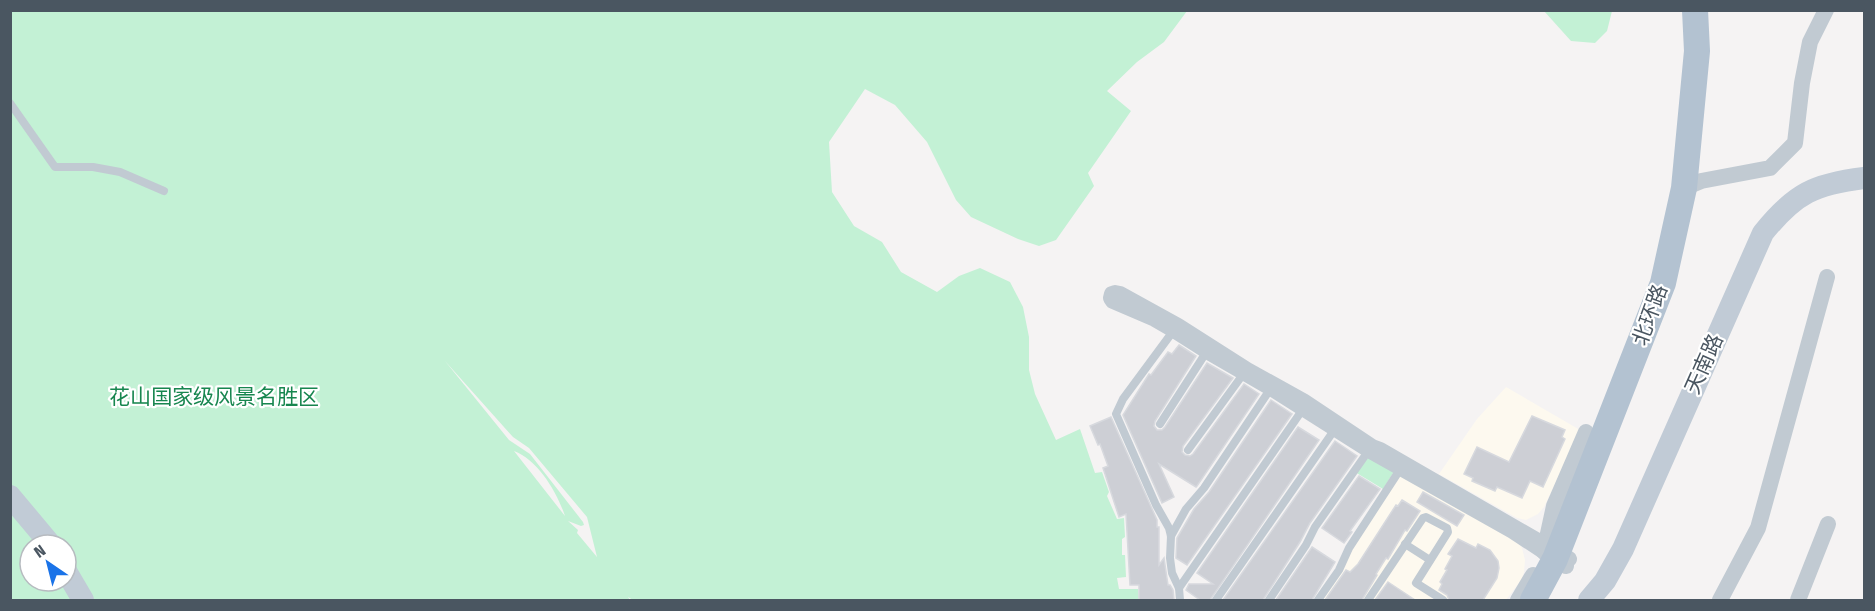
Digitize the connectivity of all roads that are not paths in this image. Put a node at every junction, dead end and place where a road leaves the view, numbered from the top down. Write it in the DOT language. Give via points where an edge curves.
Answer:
graph roads {
  1 [pos="1695,10"];
  2 [pos="1711,10"];
  3 [pos="1826,10"];
  4 [pos="10,103"];
  5 [pos="1864,178"];
  6 [pos="1692,184"];
  7 [pos="1864,188"];
  8 [pos="164,191"];
  9 [pos="1827,278"];
  10 [pos="1174,330"];
  11 [pos="1207,351"];
  12 [pos="1244,373"];
  13 [pos="1271,388"];
  14 [pos="1303,409"];
  15 [pos="1160,424"];
  16 [pos="1335,429"];
  17 [pos="1586,432"];
  18 [pos="1188,450"];
  19 [pos="1369,450"];
  20 [pos="1401,468"];
  21 [pos="10,496"];
  22 [pos="1828,524"];
  23 [pos="41,533"];
  24 [pos="1171,536"];
  25 [pos="1406,544"];
  26 [pos="1556,555"];
  27 [pos="1430,560"];
  28 [pos="1179,588"];
  29 [pos="1180,600"];
  30 [pos="1216,600"];
  31 [pos="1269,600"];
  32 [pos="1318,600"];
  33 [pos="1368,600"];
  34 [pos="1443,600"];
  35 [pos="1518,600"];
  36 [pos="1533,600"];
  37 [pos="1548,600"];
  38 [pos="1589,600"];
  39 [pos="1601,600"];
  40 [pos="1720,600"];
  41 [pos="1798,600"];
  1 -- 6 [label="main road, 北环路" via="1698,51"];
  2 -- 6 [label="main road, 北环路" via="1714,44"];
  3 -- 6 [label="street" via="1810,42 1795,144 1770,168"];
  4 -- 8 [label="lane" via="55,167 120,172"];
  5 -- 38 [label="main road, 天南路" via="1823,184 1782,212 1763,233 1623,549"];
  6 -- 26 [label="main road, 北环路" via="1658,340"];
  7 -- 39 [label="main road, 天南路" via="1817,196 1787,218 1772,236 1630,554"];
  9 -- 40 [label="street" via="1758,528"];
  10 -- 11 [label="street"];
  10 -- 24 [label="lane" via="1116,414"];
  10 -- 26 [label="street" via="1113,301 1112,294 1120,294 1178,326"];
  11 -- 12 [label="street"];
  11 -- 15 [label="lane"];
  12 -- 13 [label="street"];
  12 -- 18 [label="lane"];
  13 -- 14 [label="street"];
  13 -- 24 [label="lane"];
  14 -- 16 [label="street"];
  14 -- 28 [label="lane"];
  16 -- 19 [label="street"];
  16 -- 30 [label="lane"];
  17 -- 26 [label="street" via="1549,524"];
  19 -- 20 [label="street"];
  19 -- 31 [label="lane"];
  20 -- 26 [label="street"];
  20 -- 32 [label="lane"];
  21 -- 23 [label="main road"];
  22 -- 41 [label="street"];
  24 -- 28 [label="lane" via="1172,573"];
  25 -- 27 [label="lane"];
  25 -- 27 [label="lane" via="1426,517 1447,528"];
  25 -- 33 [label="lane"];
  26 -- 35 [label="street" via="1536,572"];
  26 -- 36 [label="main road, 北环路"];
  26 -- 37 [label="main road, 北环路"];
  27 -- 34 [label="lane" via="1416,583"];
  28 -- 29 [label="lane"];
}
